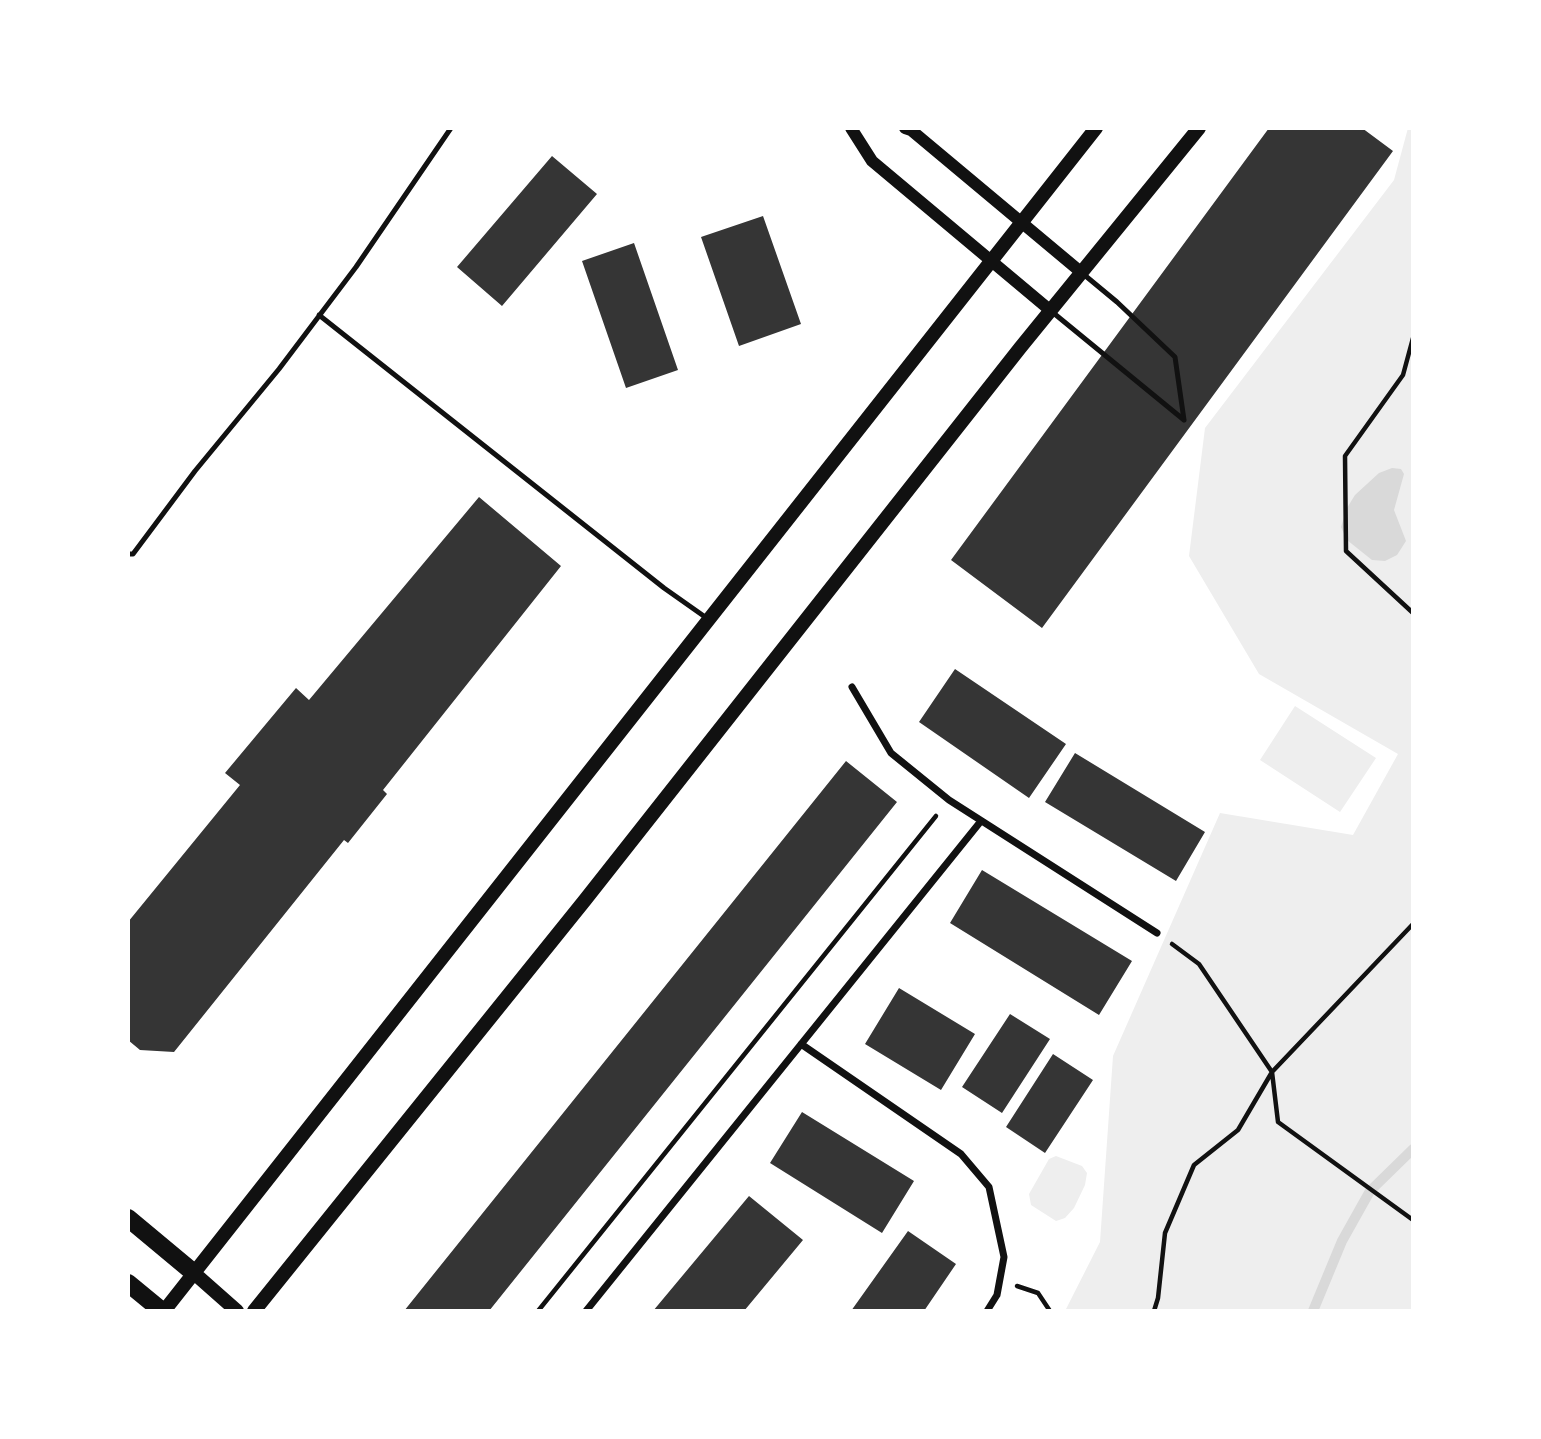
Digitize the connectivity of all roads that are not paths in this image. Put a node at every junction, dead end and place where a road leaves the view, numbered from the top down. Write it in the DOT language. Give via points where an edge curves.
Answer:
graph roads {
  1 [pos="451,128"];
  2 [pos="851,128"];
  3 [pos="905,128"];
  4 [pos="1096,128"];
  5 [pos="1199,128"];
  6 [pos="1020,222"];
  7 [pos="990,261"];
  8 [pos="1082,273"];
  9 [pos="1051,311"];
  10 [pos="319,315"];
  11 [pos="130,554"];
  12 [pos="128,562"];
  13 [pos="709,620"];
  14 [pos="852,687"];
  15 [pos="981,821"];
  16 [pos="1157,933"];
  17 [pos="801,1044"];
  18 [pos="128,1218"];
  19 [pos="194,1273"];
  20 [pos="128,1283"];
  21 [pos="163,1311"];
  22 [pos="237,1311"];
  23 [pos="254,1311"];
  24 [pos="586,1311"];
  25 [pos="987,1311"];
  1 -- 10 [label="lane"];
  2 -- 7 [label="street" via="872,161"];
  3 -- 6 [label="street"];
  4 -- 6 [label="main road"];
  5 -- 8 [label="main road"];
  6 -- 7 [label="main road"];
  6 -- 8 [label="street"];
  7 -- 9 [label="street"];
  7 -- 13 [label="main road"];
  8 -- 9 [label="main road"];
  8 -- 9 [label="lane" via="1175,357 1184,420"];
  9 -- 23 [label="main road"];
  10 -- 11 [label="lane"];
  10 -- 13 [label="lane"];
  11 -- 12 [label="lane"];
  13 -- 19 [label="main road"];
  14 -- 15 [label="street" via="891,753"];
  15 -- 16 [label="street"];
  15 -- 17 [label="street"];
  17 -- 24 [label="street"];
  17 -- 25 [label="street" via="951,1146 989,1187 1004,1257 997,1295"];
  18 -- 19 [label="main road"];
  19 -- 21 [label="main road"];
  19 -- 22 [label="main road"];
  20 -- 21 [label="main road"];
}
